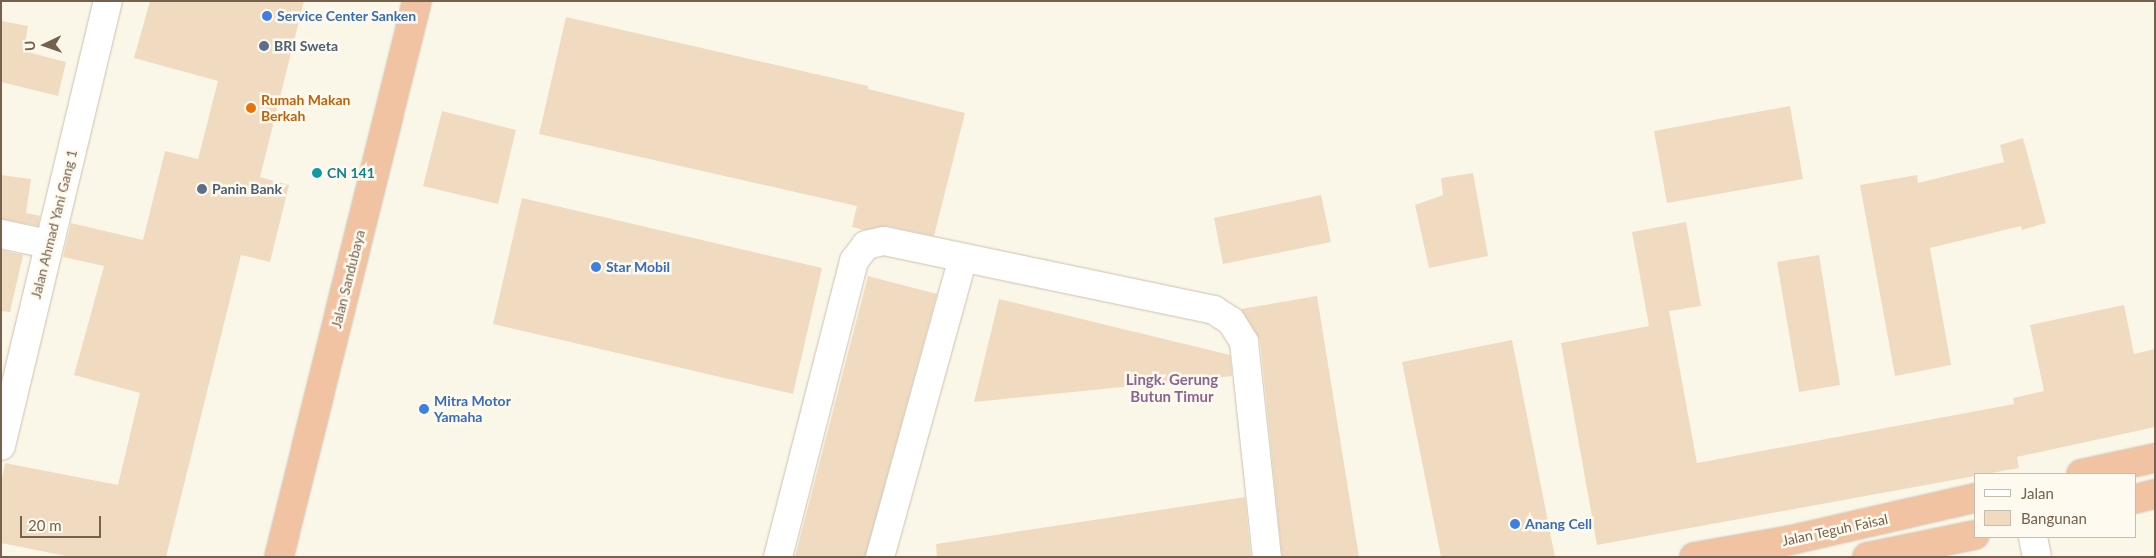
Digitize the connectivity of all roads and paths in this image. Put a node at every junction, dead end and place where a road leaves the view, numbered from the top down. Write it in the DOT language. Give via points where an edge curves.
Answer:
graph roads {
  1 [pos="108,1"];
  2 [pos="417,1"];
  3 [pos="1,234"];
  4 [pos="48,244"];
  5 [pos="963,258"];
  6 [pos="1,446"];
  7 [pos="2155,458"];
  8 [pos="2086,473"];
  9 [pos="2155,494"];
  10 [pos="1974,498"];
  11 [pos="2136,498"];
  12 [pos="1974,534"];
  13 [pos="2033,538"];
  14 [pos="279,557"];
  15 [pos="778,557"];
  16 [pos="880,557"];
  17 [pos="1267,557"];
  18 [pos="1694,557"];
  19 [pos="1867,557"];
  20 [pos="2037,557"];
  1 -- 4 [label="street, Jalan Ahmad Yani Gang 1"];
  2 -- 14 [label="highway, Jalan Sandubaya"];
  3 -- 4 [label="street"];
  4 -- 6 [label="street, Jalan Ahmad Yani Gang 1"];
  5 -- 15 [label="street" via="884,240 870,243 859,252"];
  5 -- 16 [label="street"];
  5 -- 17 [label="street" via="1214,310 1231,321 1244,342"];
  7 -- 8 [label="highway"];
  9 -- 11 [label="highway"];
  10 -- 18 [label="highway, Jalan Teguh Faisal" via="1791,540"];
  12 -- 19 [label="highway"];
  13 -- 20 [label="street"];
}
